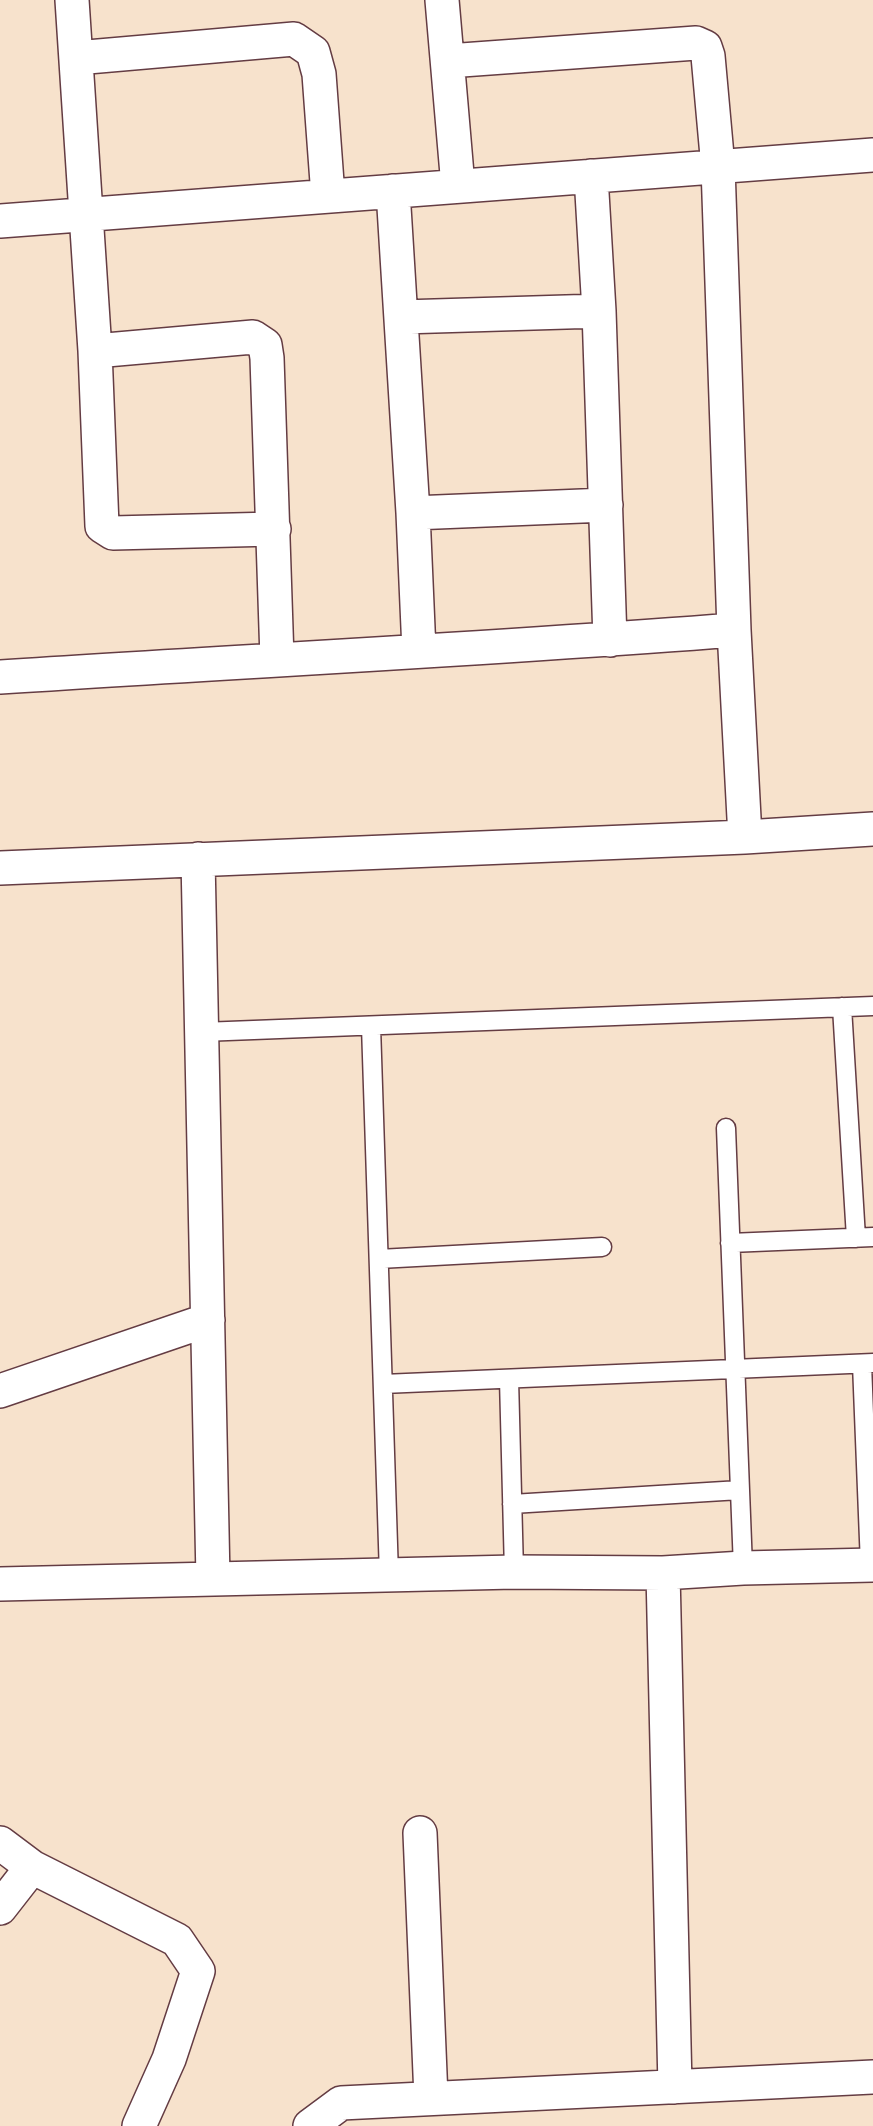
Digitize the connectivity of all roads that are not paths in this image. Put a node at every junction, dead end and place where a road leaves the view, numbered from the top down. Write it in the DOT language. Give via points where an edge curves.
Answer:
graph roads {
  1 [pos="72,0"];
  2 [pos="442,0"];
  3 [pos="76,58"];
  4 [pos="448,61"];
  5 [pos="873,155"];
  6 [pos="718,167"];
  7 [pos="591,176"];
  8 [pos="458,186"];
  9 [pos="393,191"];
  10 [pos="328,196"];
  11 [pos="85,215"];
  12 [pos="0,221"];
  13 [pos="600,311"];
  14 [pos="402,317"];
  15 [pos="95,351"];
  16 [pos="606,505"];
  17 [pos="413,513"];
  18 [pos="274,529"];
  19 [pos="734,630"];
  20 [pos="610,640"];
  21 [pos="419,651"];
  22 [pos="277,659"];
  23 [pos="0,677"];
  24 [pos="873,829"];
  25 [pos="745,837"];
  26 [pos="198,859"];
  27 [pos="0,868"];
  28 [pos="873,1006"];
  29 [pos="842,1008"];
  30 [pos="371,1026"];
  31 [pos="202,1032"];
  32 [pos="726,1128"];
  33 [pos="865,1238"];
  34 [pos="730,1243"];
  35 [pos="602,1247"];
  36 [pos="379,1259"];
  37 [pos="208,1320"];
  38 [pos="867,1364"];
  39 [pos="735,1369"];
  40 [pos="509,1379"];
  41 [pos="383,1384"];
  42 [pos="0,1391"];
  43 [pos="740,1490"];
  44 [pos="512,1504"];
  45 [pos="871,1565"];
  46 [pos="743,1568"];
  47 [pos="514,1572"];
  48 [pos="663,1573"];
  49 [pos="389,1575"];
  50 [pos="213,1579"];
  51 [pos="0,1584"];
  52 [pos="420,1833"];
  53 [pos="0,1843"];
  54 [pos="32,1867"];
  55 [pos="0,1908"];
  56 [pos="873,2077"];
  57 [pos="675,2087"];
  58 [pos="431,2098"];
  59 [pos="139,2126"];
  60 [pos="310,2126"];
  1 -- 3 [label="street"];
  2 -- 4 [label="street"];
  3 -- 10 [label="street" via="294,39 313,52 319,74"];
  3 -- 11 [label="street"];
  4 -- 6 [label="street" via="696,43 705,47 708,56"];
  4 -- 8 [label="street"];
  5 -- 6 [label="street"];
  6 -- 7 [label="street"];
  6 -- 19 [label="street"];
  7 -- 8 [label="street"];
  7 -- 13 [label="street"];
  8 -- 9 [label="street"];
  9 -- 10 [label="street"];
  9 -- 14 [label="street"];
  10 -- 11 [label="street"];
  11 -- 12 [label="street"];
  11 -- 15 [label="street"];
  13 -- 14 [label="street"];
  13 -- 16 [label="street"];
  14 -- 17 [label="street"];
  15 -- 18 [label="street" via="102,526 113,533"];
  15 -- 18 [label="street" via="253,337 264,345"];
  16 -- 17 [label="street"];
  16 -- 20 [label="street"];
  17 -- 21 [label="street"];
  18 -- 22 [label="street"];
  19 -- 20 [label="street"];
  19 -- 25 [label="street"];
  20 -- 21 [label="street"];
  21 -- 22 [label="street"];
  22 -- 23 [label="street"];
  24 -- 25 [label="street"];
  25 -- 26 [label="street"];
  26 -- 27 [label="street"];
  26 -- 31 [label="street"];
  28 -- 29 [label="lane"];
  29 -- 30 [label="lane"];
  29 -- 33 [label="lane"];
  30 -- 31 [label="lane"];
  30 -- 36 [label="lane"];
  31 -- 37 [label="street"];
  32 -- 34 [label="lane"];
  33 -- 34 [label="lane"];
  34 -- 39 [label="lane"];
  35 -- 36 [label="lane"];
  36 -- 41 [label="lane"];
  37 -- 42 [label="street"];
  37 -- 50 [label="street"];
  38 -- 39 [label="lane"];
  38 -- 45 [label="lane"];
  39 -- 40 [label="lane"];
  39 -- 43 [label="lane"];
  40 -- 41 [label="lane"];
  40 -- 44 [label="lane"];
  41 -- 49 [label="lane"];
  43 -- 44 [label="lane"];
  43 -- 46 [label="lane"];
  44 -- 47 [label="lane"];
  45 -- 46 [label="street"];
  46 -- 48 [label="street"];
  47 -- 48 [label="street"];
  47 -- 49 [label="street"];
  48 -- 57 [label="street"];
  49 -- 50 [label="street"];
  50 -- 51 [label="street"];
  52 -- 58 [label="street"];
  53 -- 54 [label="street"];
  54 -- 55 [label="street"];
  54 -- 59 [label="street" via="177,1940 198,1971 170,2059"];
  56 -- 57 [label="street"];
  57 -- 58 [label="street"];
  58 -- 60 [label="street" via="341,2103"];
}
